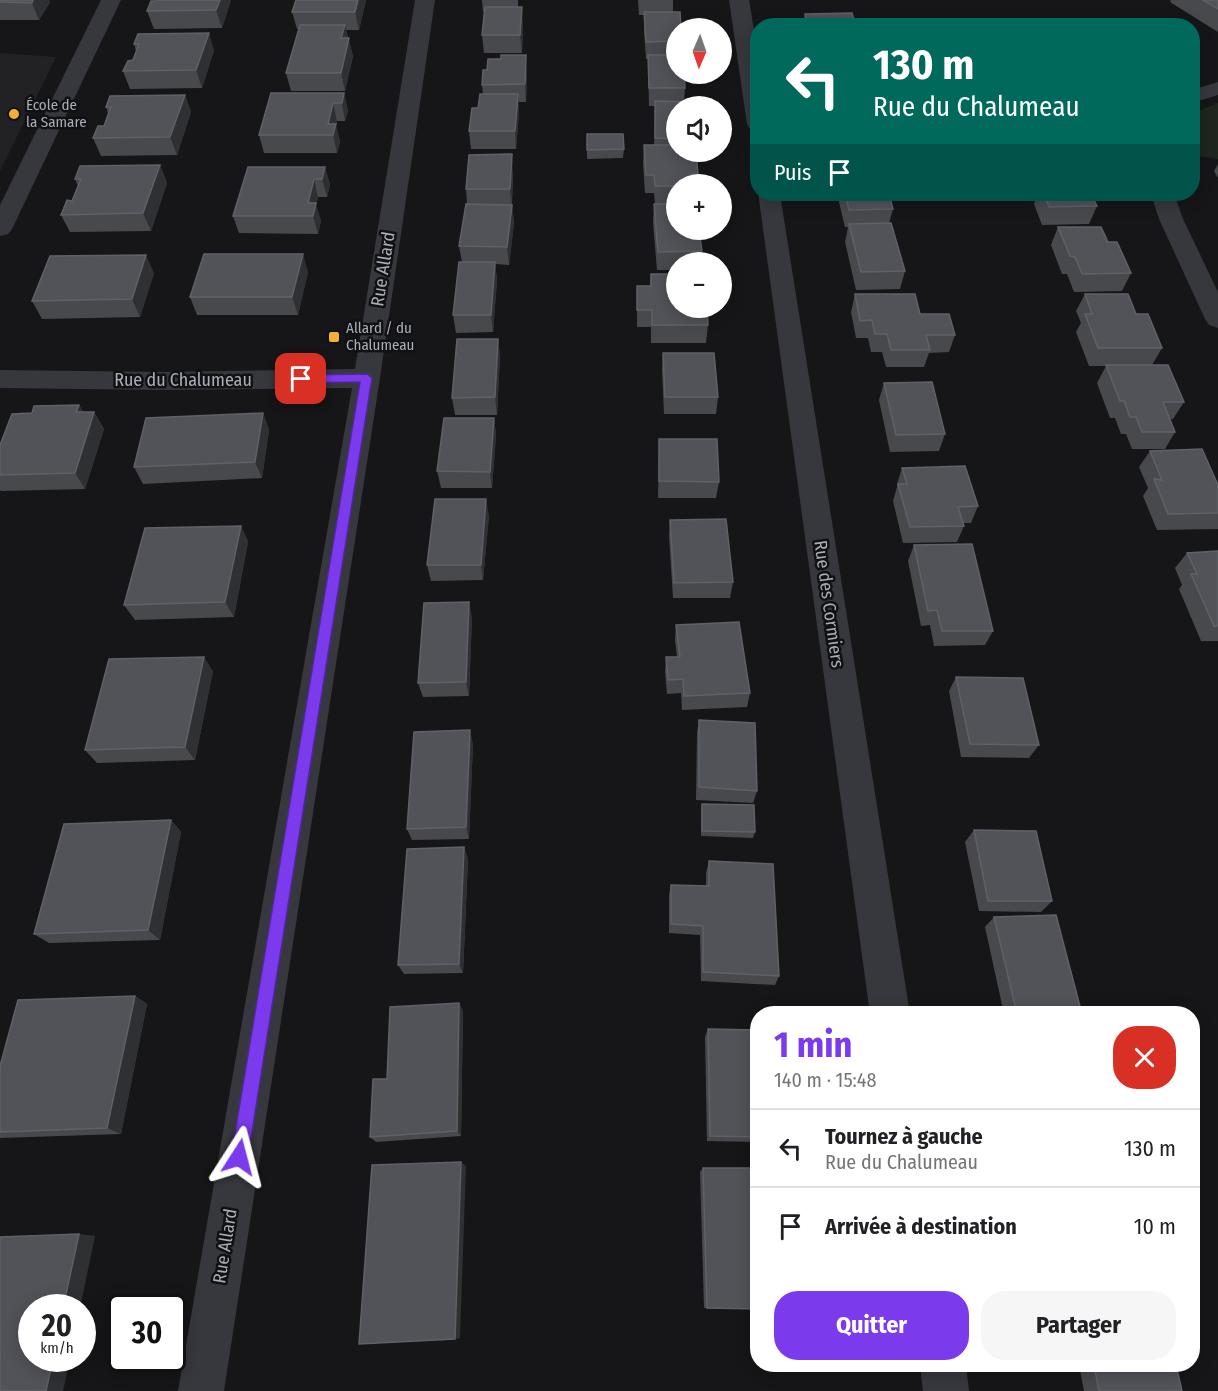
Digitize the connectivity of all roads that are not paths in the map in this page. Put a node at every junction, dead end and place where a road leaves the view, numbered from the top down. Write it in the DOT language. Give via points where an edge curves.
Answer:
graph roads {
  1 [pos="111,0"];
  2 [pos="425,0"];
  3 [pos="739,0"];
  4 [pos="750,72"];
  5 [pos="1218,88"];
  6 [pos="1200,94"];
  7 [pos="769,201"];
  8 [pos="1165,201"];
  9 [pos="0,229"];
  10 [pos="1218,319"];
  11 [pos="367,378"];
  12 [pos="0,379"];
  13 [pos="889,1006"];
  14 [pos="944,1372"];
  15 [pos="201,1391"];
  16 [pos="946,1391"];
  1 -- 9 [label="street"];
  2 -- 11 [label="street, Rue Allard"];
  3 -- 4 [label="street"];
  5 -- 6 [label="street"];
  7 -- 13 [label="street, Rue des Cormiers"];
  8 -- 10 [label="street"];
  11 -- 12 [label="street, Rue du Chalumeau"];
  11 -- 15 [label="street, Rue Allard"];
  14 -- 16 [label="street"];
}
